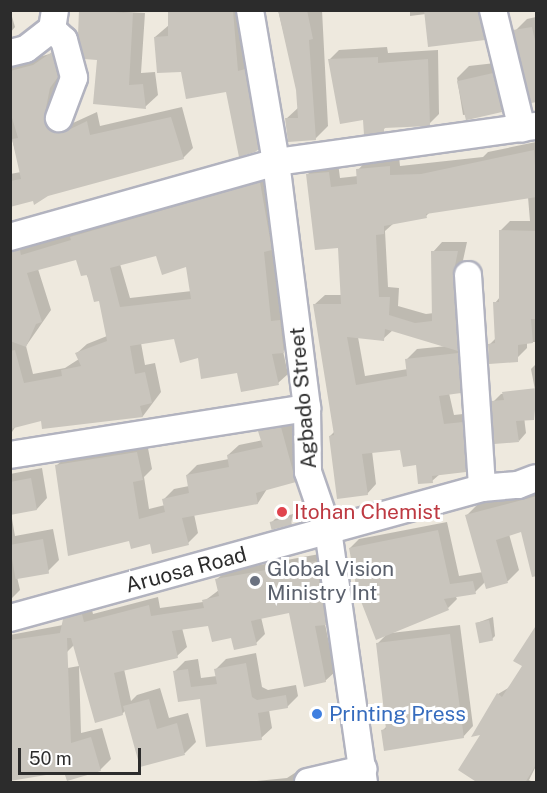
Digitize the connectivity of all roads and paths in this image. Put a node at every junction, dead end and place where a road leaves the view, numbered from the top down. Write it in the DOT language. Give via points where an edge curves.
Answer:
graph roads {
  1 [pos="250,10"];
  2 [pos="493,10"];
  3 [pos="53,20"];
  4 [pos="10,52"];
  5 [pos="58,118"];
  6 [pos="529,128"];
  7 [pos="276,162"];
  8 [pos="10,237"];
  9 [pos="468,274"];
  10 [pos="307,408"];
  11 [pos="10,455"];
  12 [pos="537,478"];
  13 [pos="482,488"];
  14 [pos="328,530"];
  15 [pos="10,618"];
  16 [pos="363,776"];
  17 [pos="308,783"];
  1 -- 7 [label="street, Agbado Street"];
  2 -- 6 [label="street"];
  3 -- 4 [label="street" via="26,49"];
  3 -- 5 [label="street" via="64,40 74,78"];
  6 -- 7 [label="street"];
  7 -- 8 [label="street"];
  7 -- 10 [label="street, Agbado Street"];
  9 -- 13 [label="street"];
  10 -- 11 [label="street"];
  10 -- 14 [label="street, Agbado Street" via="308,472"];
  12 -- 13 [label="street, Aruosa Road" via="518,485"];
  13 -- 14 [label="street, Aruosa Road"];
  14 -- 15 [label="street, Aruosa Road"];
  14 -- 16 [label="street, Agbado Street"];
  16 -- 17 [label="street"];
}
